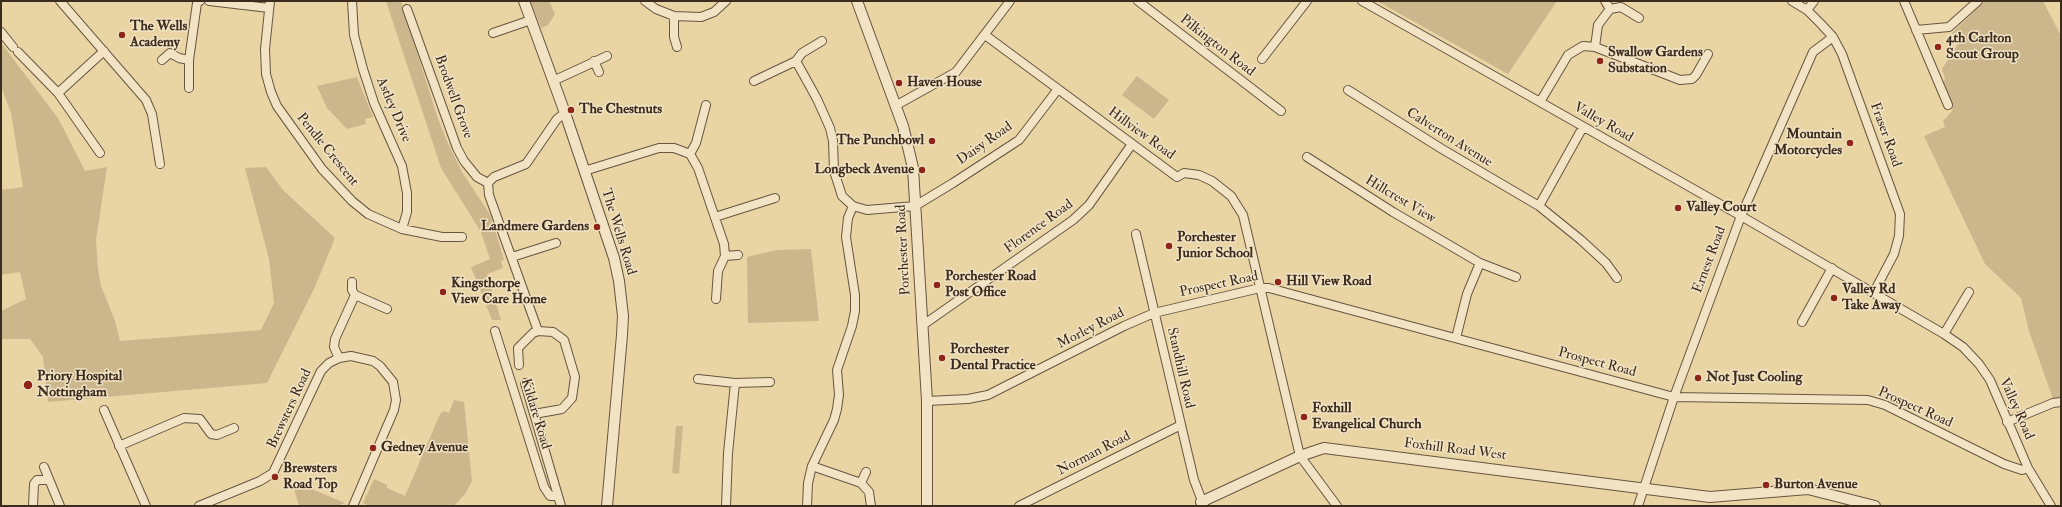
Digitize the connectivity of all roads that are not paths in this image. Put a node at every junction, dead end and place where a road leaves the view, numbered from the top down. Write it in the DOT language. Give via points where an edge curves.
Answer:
graph roads {
  1 [pos="60,1"];
  2 [pos="200,1"];
  3 [pos="209,1"];
  4 [pos="352,1"];
  5 [pos="524,1"];
  6 [pos="645,1"];
  7 [pos="726,1"];
  8 [pos="1010,1"];
  9 [pos="1138,1"];
  10 [pos="1307,1"];
  11 [pos="1362,1"];
  12 [pos="1605,1"];
  13 [pos="1792,1"];
  14 [pos="1814,1"];
  15 [pos="1904,1"];
  16 [pos="1978,1"];
  17 [pos="857,2"];
  18 [pos="270,4"];
  19 [pos="408,9"];
  20 [pos="1610,9"];
  21 [pos="1807,10"];
  22 [pos="674,16"];
  23 [pos="1639,18"];
  24 [pos="531,20"];
  25 [pos="1916,30"];
  26 [pos="1,32"];
  27 [pos="494,33"];
  28 [pos="985,35"];
  29 [pos="1833,37"];
  30 [pos="822,41"];
  31 [pos="678,47"];
  32 [pos="1595,47"];
  33 [pos="104,51"];
  34 [pos="1708,54"];
  35 [pos="607,56"];
  36 [pos="1262,59"];
  37 [pos="162,60"];
  38 [pos="189,60"];
  39 [pos="796,60"];
  40 [pos="594,61"];
  41 [pos="599,72"];
  42 [pos="553,81"];
  43 [pos="754,82"];
  44 [pos="189,88"];
  45 [pos="1058,89"];
  46 [pos="1348,90"];
  47 [pos="58,93"];
  48 [pos="1540,102"];
  49 [pos="706,105"];
  50 [pos="1948,105"];
  51 [pos="895,106"];
  52 [pos="1281,111"];
  53 [pos="565,113"];
  54 [pos="1583,127"];
  55 [pos="1132,144"];
  56 [pos="100,153"];
  57 [pos="690,154"];
  58 [pos="1307,157"];
  59 [pos="160,164"];
  60 [pos="584,171"];
  61 [pos="488,184"];
  62 [pos="775,198"];
  63 [pos="853,206"];
  64 [pos="915,206"];
  65 [pos="1539,206"];
  66 [pos="1741,216"];
  67 [pos="715,217"];
  68 [pos="402,229"];
  69 [pos="1136,234"];
  70 [pos="462,237"];
  71 [pos="556,243"];
  72 [pos="738,255"];
  73 [pos="724,256"];
  74 [pos="512,257"];
  75 [pos="1480,263"];
  76 [pos="1832,268"];
  77 [pos="1516,277"];
  78 [pos="1617,278"];
  79 [pos="352,282"];
  80 [pos="1260,288"];
  81 [pos="1874,292"];
  82 [pos="1969,292"];
  83 [pos="355,295"];
  84 [pos="716,299"];
  85 [pos="387,309"];
  86 [pos="1155,317"];
  87 [pos="1802,322"];
  88 [pos="923,325"];
  89 [pos="495,331"];
  90 [pos="538,331"];
  91 [pos="1944,334"];
  92 [pos="1456,338"];
  93 [pos="339,358"];
  94 [pos="519,365"];
  95 [pos="698,379"];
  96 [pos="770,382"];
  97 [pos="524,383"];
  98 [pos="735,383"];
  99 [pos="1674,397"];
  100 [pos="927,401"];
  101 [pos="2061,402"];
  102 [pos="104,410"];
  103 [pos="534,414"];
  104 [pos="2007,422"];
  105 [pos="1180,425"];
  106 [pos="234,428"];
  107 [pos="120,446"];
  108 [pos="1300,456"];
  109 [pos="812,466"];
  110 [pos="44,467"];
  111 [pos="2028,468"];
  112 [pos="866,472"];
  113 [pos="48,480"];
  114 [pos="861,483"];
  115 [pos="1644,489"];
  116 [pos="558,496"];
  117 [pos="1202,504"];
  118 [pos="34,506"];
  119 [pos="60,506"];
  120 [pos="146,506"];
  121 [pos="199,506"];
  122 [pos="353,506"];
  123 [pos="561,506"];
  124 [pos="607,506"];
  125 [pos="726,506"];
  126 [pos="807,506"];
  127 [pos="871,506"];
  128 [pos="927,506"];
  129 [pos="1019,506"];
  130 [pos="1337,506"];
  131 [pos="1638,506"];
  132 [pos="1875,506"];
  133 [pos="2051,506"];
  1 -- 33 [label="street"];
  2 -- 38 [label="street" via="197,3"];
  3 -- 18 [label="street"];
  4 -- 68 [label="street, Astley Drive" via="354,35 363,69 374,102 402,166 407,193 407,212"];
  5 -- 24 [label="street, The Wells Road"];
  6 -- 22 [label="street" via="656,9"];
  7 -- 22 [label="street" via="714,12 701,17"];
  8 -- 28 [label="street"];
  9 -- 52 [label="street, Pilkington Road"];
  10 -- 36 [label="street"];
  11 -- 48 [label="street, Valley Road"];
  12 -- 20 [label="street"];
  13 -- 21 [label="street, Fraser Road"];
  14 -- 21 [label="street"];
  15 -- 25 [label="street"];
  16 -- 25 [label="street" via="1949,27"];
  17 -- 51 [label="street, Porchester Road"];
  18 -- 68 [label="street, Pendle Crescent" via="265,49 266,74 277,106 322,169 352,201 368,214"];
  19 -- 61 [label="street, Brodwell Grove" via="457,148 477,177"];
  20 -- 23 [label="street" via="1621,8"];
  20 -- 32 [label="street" via="1598,25"];
  21 -- 29 [label="street, Fraser Road"];
  22 -- 31 [label="street" via="674,38"];
  24 -- 27 [label="street"];
  24 -- 42 [label="street, The Wells Road"];
  25 -- 50 [label="street"];
  26 -- 47 [label="street"];
  28 -- 45 [label="street, Hillview Road"];
  28 -- 51 [label="street" via="956,72"];
  29 -- 66 [label="street, Ernest Road" via="1813,52"];
  29 -- 81 [label="street, Fraser Road" via="1842,54 1900,214 1899,236 1894,254"];
  30 -- 39 [label="street" via="802,53"];
  32 -- 34 [label="street" via="1680,80 1696,75"];
  32 -- 48 [label="street" via="1584,46 1568,55"];
  33 -- 47 [label="street"];
  33 -- 59 [label="street" via="150,106"];
  35 -- 40 [label="street"];
  37 -- 38 [label="street" via="170,54"];
  38 -- 44 [label="street"];
  39 -- 43 [label="street"];
  39 -- 63 [label="street" via="818,99 830,128 837,184 842,196"];
  40 -- 41 [label="street"];
  40 -- 42 [label="street"];
  42 -- 53 [label="street, The Wells Road"];
  45 -- 55 [label="street, Hillview Road"];
  45 -- 64 [label="street, Daisy Road" via="1019,140"];
  46 -- 65 [label="street, Calverton Avenue"];
  47 -- 56 [label="street"];
  48 -- 54 [label="street, Valley Road"];
  49 -- 57 [label="street" via="696,143"];
  51 -- 64 [label="street, Porchester Road" via="913,168"];
  53 -- 60 [label="street, The Wells Road"];
  53 -- 61 [label="street" via="557,119 526,164 494,177"];
  54 -- 65 [label="street"];
  54 -- 66 [label="street, Valley Road"];
  55 -- 80 [label="street, Hillview Road" via="1177,177 1184,173 1199,175 1212,181 1231,196 1243,216"];
  55 -- 88 [label="street, Florence Road" via="1089,205 1073,220"];
  57 -- 60 [label="street" via="674,148 659,148"];
  57 -- 67 [label="street" via="698,168"];
  58 -- 75 [label="street, Hillcrest View"];
  60 -- 124 [label="street, The Wells Road" via="614,258 623,316"];
  61 -- 74 [label="street" via="489,195"];
  62 -- 67 [label="street"];
  63 -- 64 [label="street" via="867,210"];
  63 -- 109 [label="street" via="846,237 855,295 855,312 837,370 839,395 834,420"];
  64 -- 88 [label="street, Porchester Road"];
  65 -- 78 [label="street, Calverton Avenue" via="1606,263"];
  66 -- 76 [label="street, Valley Road"];
  66 -- 99 [label="street, Ernest Road"];
  67 -- 73 [label="street" via="724,244"];
  68 -- 70 [label="street, Pendle Crescent" via="442,237"];
  69 -- 86 [label="street, Standhill Road"];
  71 -- 74 [label="street"];
  72 -- 73 [label="street"];
  73 -- 84 [label="street" via="718,271"];
  74 -- 90 [label="street"];
  75 -- 77 [label="street, Hillcrest View"];
  75 -- 92 [label="street" via="1467,294"];
  76 -- 81 [label="street, Valley Road"];
  76 -- 87 [label="street"];
  79 -- 83 [label="street"];
  80 -- 86 [label="street, Prospect Road"];
  80 -- 92 [label="street, Prospect Road" via="1284,291"];
  80 -- 108 [label="street, Hillview Road"];
  81 -- 91 [label="street, Valley Road"];
  82 -- 91 [label="street"];
  83 -- 85 [label="street"];
  83 -- 93 [label="street" via="335,339 334,347"];
  86 -- 100 [label="street, Morley Road" via="1114,331 988,395 968,399"];
  86 -- 105 [label="street, Standhill Road"];
  88 -- 100 [label="street, Porchester Road"];
  89 -- 116 [label="street, Kildare Road" via="544,487 550,496"];
  90 -- 94 [label="street, Kildare Road" via="518,348"];
  90 -- 103 [label="street, Kildare Road" via="553,332 564,340 575,377 572,398 566,406"];
  91 -- 104 [label="street, Valley Road" via="1963,347 1979,364 1990,380"];
  92 -- 99 [label="street, Prospect Road"];
  93 -- 121 [label="street, Brewsters Road" via="320,371 273,474"];
  93 -- 122 [label="street" via="351,356 373,361 387,373 395,389 394,410"];
  95 -- 98 [label="street"];
  96 -- 98 [label="street"];
  97 -- 103 [label="street, Kildare Road"];
  98 -- 125 [label="street"];
  99 -- 111 [label="street, Prospect Road" via="1868,400 1884,405 2004,464 2022,470"];
  99 -- 115 [label="street, Ernest Road"];
  100 -- 128 [label="street, Porchester Road"];
  101 -- 104 [label="street"];
  102 -- 107 [label="street"];
  103 -- 116 [label="street, Kildare Road"];
  104 -- 111 [label="street, Valley Road"];
  105 -- 117 [label="street, Standhill Road"];
  105 -- 129 [label="street, Norman Road"];
  106 -- 107 [label="street" via="217,435 211,434 200,419 184,418"];
  107 -- 120 [label="street"];
  108 -- 115 [label="street, Foxhill Road West" via="1313,451 1333,449"];
  108 -- 117 [label="street, Foxhill Road West"];
  108 -- 130 [label="street, Hillview Road"];
  109 -- 114 [label="street"];
  109 -- 126 [label="street"];
  110 -- 113 [label="street"];
  111 -- 133 [label="street, Valley Road"];
  112 -- 114 [label="street"];
  113 -- 118 [label="street" via="38,480 34,484"];
  113 -- 119 [label="street"];
  114 -- 127 [label="street" via="869,492"];
  115 -- 131 [label="street, Ernest Road"];
  115 -- 132 [label="street, Foxhill Road West" via="1710,497 1808,490"];
  116 -- 123 [label="street, Kildare Road"];
}
